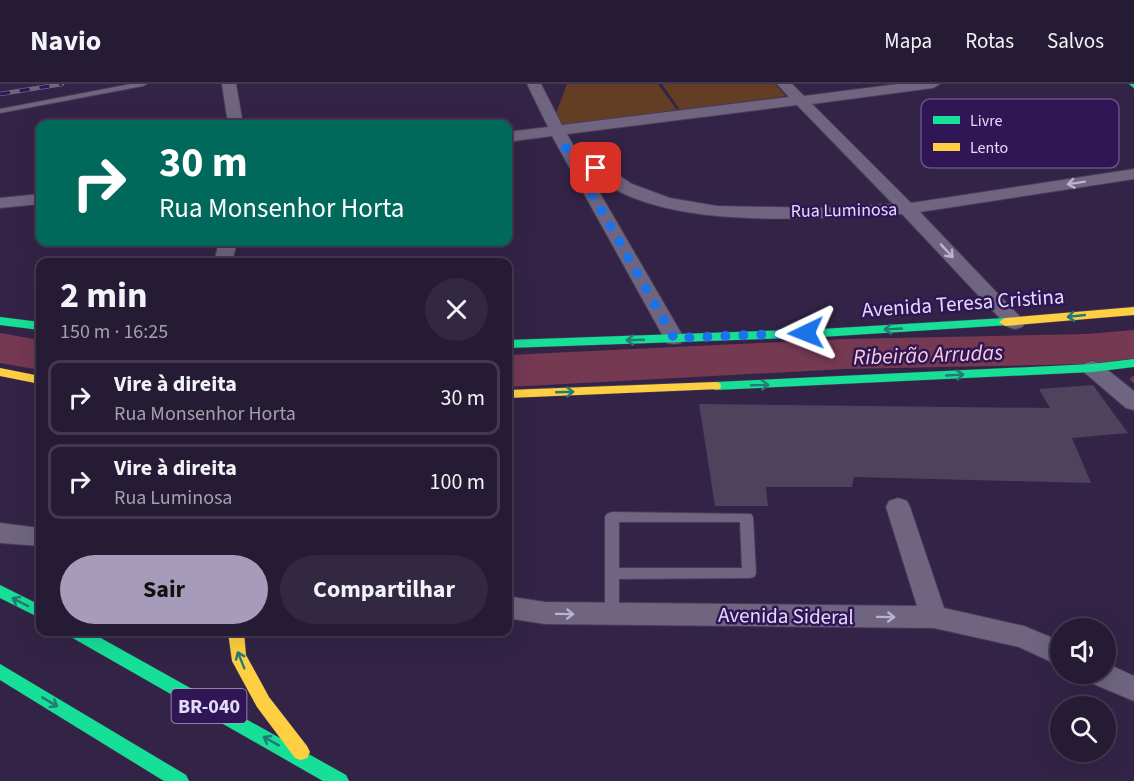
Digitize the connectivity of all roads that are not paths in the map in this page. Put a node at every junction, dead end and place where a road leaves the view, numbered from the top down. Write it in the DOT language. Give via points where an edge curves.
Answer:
graph roads {
  1 [pos="143,84"];
  2 [pos="229,84"];
  3 [pos="784,84"];
  4 [pos="933,84"];
  5 [pos="536,85"];
  6 [pos="799,100"];
  7 [pos="0,111"];
  8 [pos="235,120"];
  9 [pos="556,130"];
  10 [pos="512,136"];
  11 [pos="566,148"];
  12 [pos="1134,174"];
  13 [pos="36,200"];
  14 [pos="0,204"];
  15 [pos="907,209"];
  16 [pos="1134,311"];
  17 [pos="0,321"];
  18 [pos="1015,323"];
  19 [pos="36,326"];
  20 [pos="674,338"];
  21 [pos="512,344"];
  22 [pos="1134,363"];
  23 [pos="1092,368"];
  24 [pos="0,372"];
  25 [pos="36,379"];
  26 [pos="512,394"];
  27 [pos="1134,403"];
  28 [pos="898,507"];
  29 [pos="0,533"];
  30 [pos="36,537"];
  31 [pos="612,574"];
  32 [pos="0,591"];
  33 [pos="512,608"];
  34 [pos="36,610"];
  35 [pos="612,614"];
  36 [pos="934,617"];
  37 [pos="84,636"];
  38 [pos="236,636"];
  39 [pos="1050,649"];
  40 [pos="0,671"];
  41 [pos="1116,681"];
  42 [pos="1134,689"];
  43 [pos="307,761"];
  44 [pos="180,781"];
  45 [pos="340,781"];
  1 -- 7 [label="lane"];
  2 -- 8 [label="street"];
  3 -- 6 [label="street"];
  4 -- 6 [label="street"];
  5 -- 9 [label="street"];
  6 -- 9 [label="street"];
  6 -- 15 [label="street"];
  9 -- 10 [label="street"];
  9 -- 11 [label="street"];
  11 -- 15 [label="street, Rua Luminosa" via="626,188 667,203 729,211 822,213"];
  11 -- 20 [label="street"];
  12 -- 15 [label="street, Rua Luminosa, one-way"];
  13 -- 14 [label="street"];
  15 -- 18 [label="street, one-way"];
  16 -- 18 [label="main road, Avenida Teresa Cristina, one-way"];
  17 -- 19 [label="main road"];
  18 -- 20 [label="main road, Avenida Teresa Cristina, one-way"];
  20 -- 21 [label="main road, Avenida Teresa Cristina, one-way"];
  22 -- 23 [label="main road"];
  26 -- 23 [label="main road, one-way"];
  23 -- 27 [label="street"];
  24 -- 25 [label="main road"];
  28 -- 36 [label="street"];
  29 -- 30 [label="street"];
  31 -- 31 [label="lane" via="612,517 746,516 749,573"];
  31 -- 35 [label="lane"];
  34 -- 32 [label="main road, one-way"];
  33 -- 35 [label="street, Avenida Sideral, one-way" via="545,614"];
  35 -- 36 [label="street, Avenida Sideral, one-way"];
  36 -- 39 [label="street, Avenida Sideral" via="1024,637"];
  43 -- 37 [label="main road, BR-040, one-way"];
  43 -- 38 [label="main road, one-way" via="263,702 238,656"];
  40 -- 44 [label="main road, one-way"];
  41 -- 42 [label="street"];
  43 -- 45 [label="main road, BR-040"];
}
